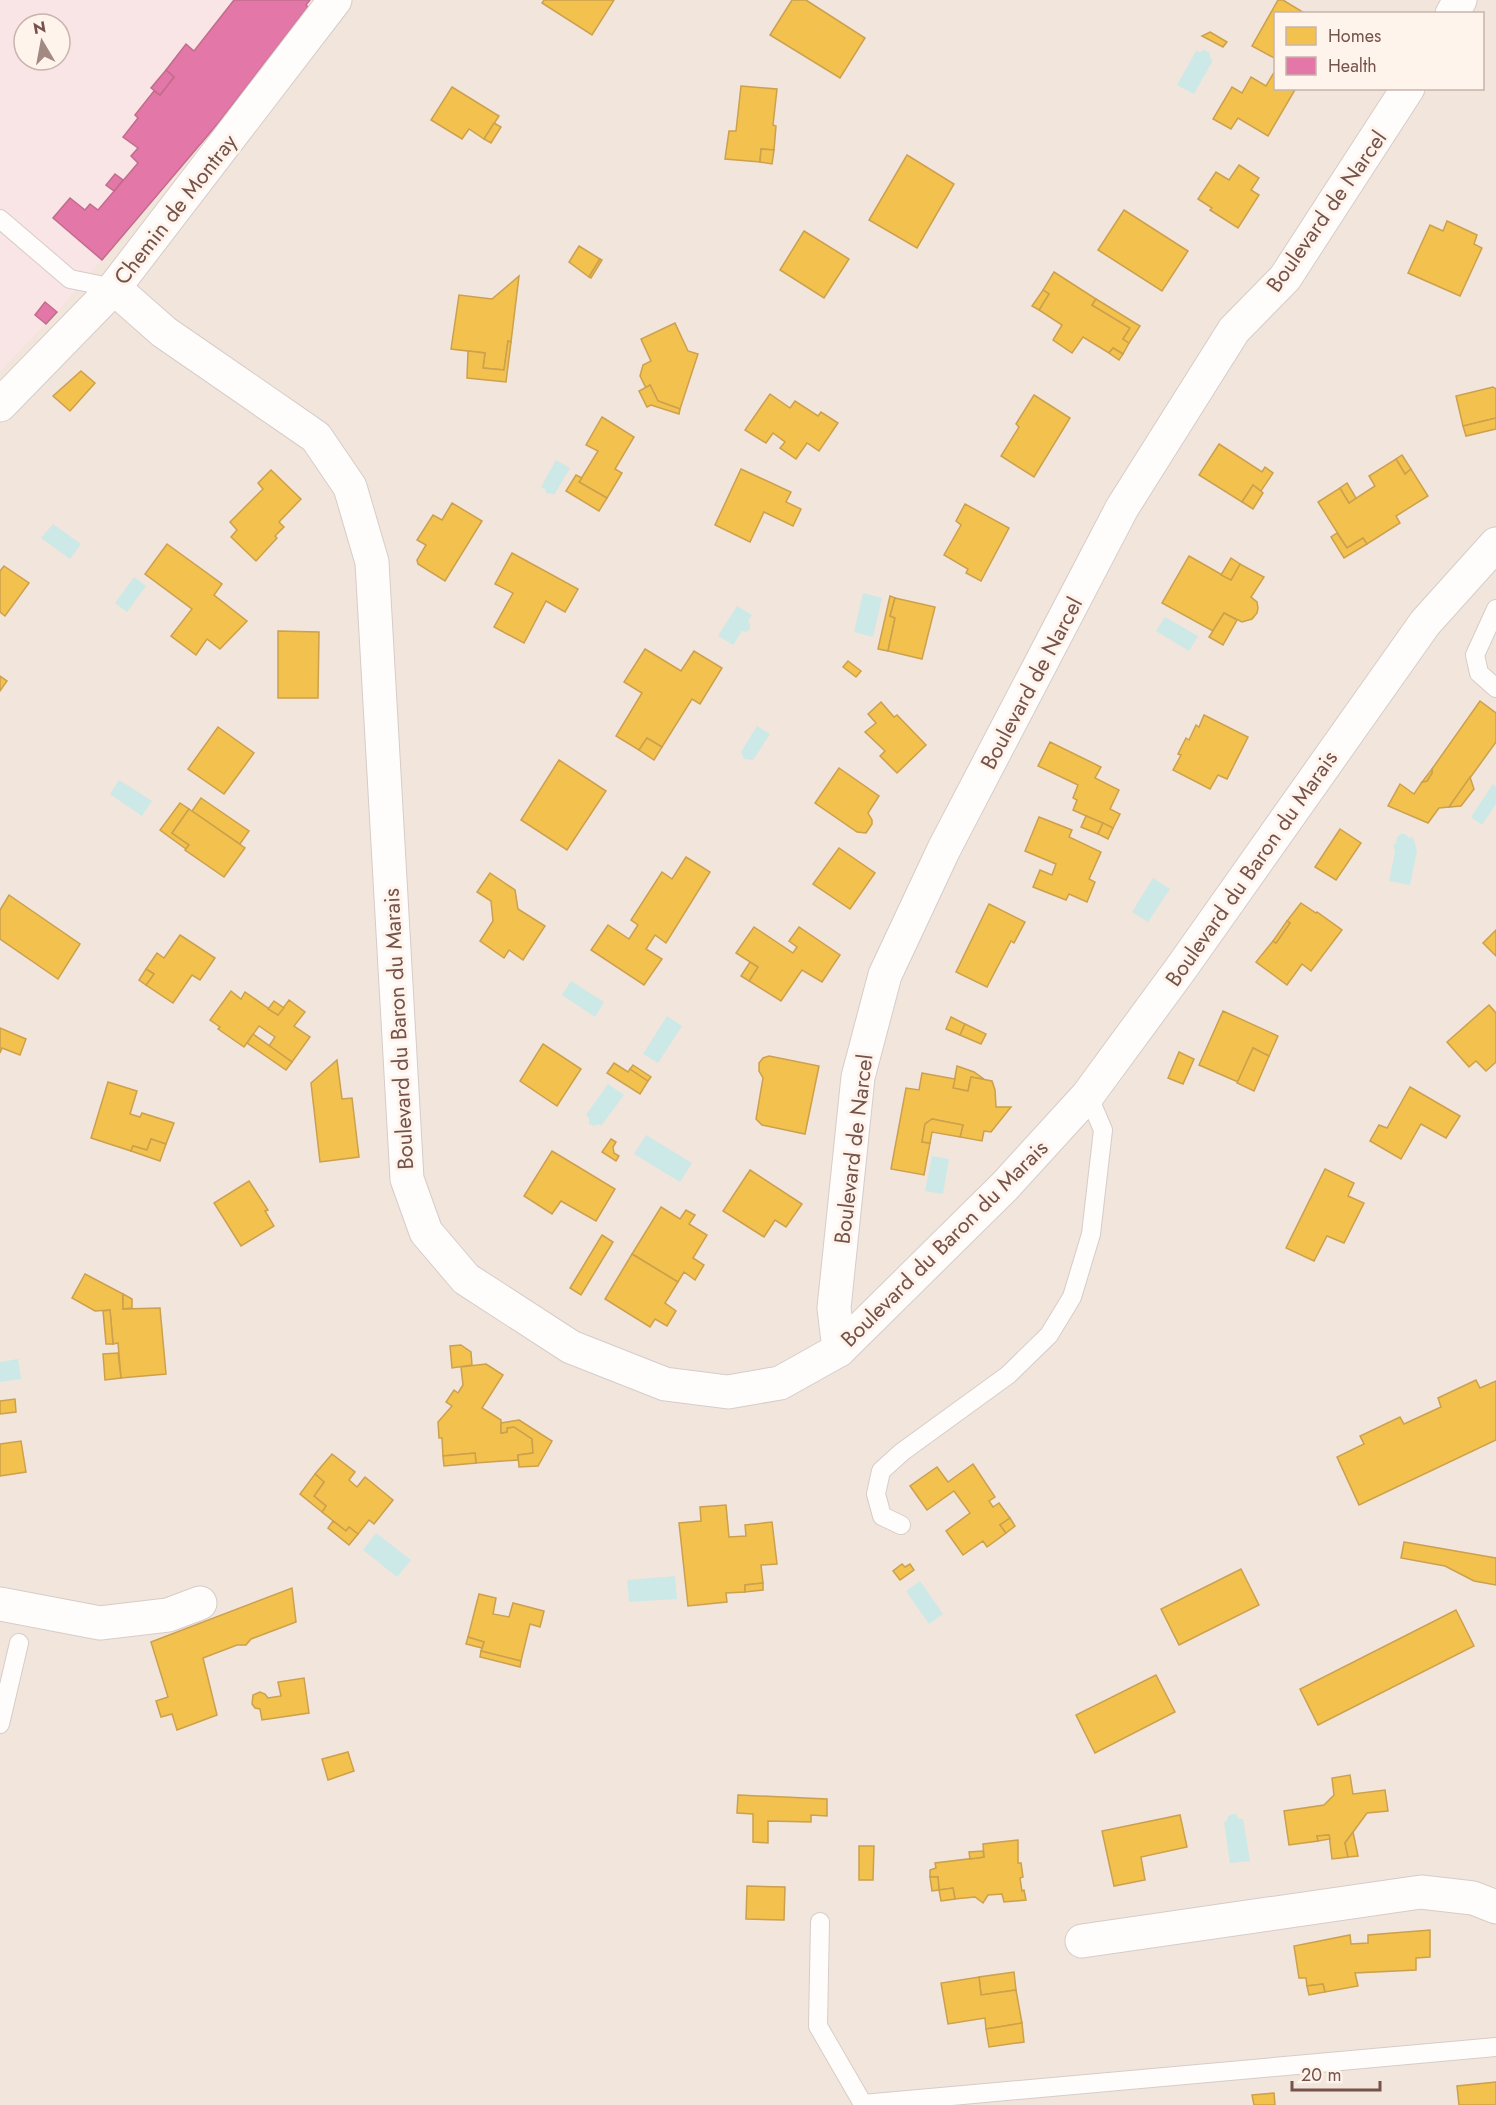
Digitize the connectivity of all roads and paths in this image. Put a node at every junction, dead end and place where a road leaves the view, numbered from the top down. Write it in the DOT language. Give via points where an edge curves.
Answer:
graph roads {
  1 [pos="335,0"];
  2 [pos="1407,90"];
  3 [pos="0,219"];
  4 [pos="114,288"];
  5 [pos="0,405"];
  6 [pos="1494,549"];
  7 [pos="1496,609"];
  8 [pos="1496,688"];
  9 [pos="1089,1095"];
  10 [pos="839,1350"];
  11 [pos="901,1525"];
  12 [pos="200,1603"];
  13 [pos="0,1604"];
  14 [pos="19,1643"];
  15 [pos="0,1724"];
  16 [pos="1496,1907"];
  17 [pos="820,1922"];
  18 [pos="1082,1941"];
  19 [pos="1496,2047"];
  1 -- 4 [label="street, Chemin de Montray"];
  2 -- 10 [label="street, Boulevard de Narcel" via="1285,278 1234,330 1122,508 944,849 885,975 858,1077 834,1308"];
  3 -- 4 [label="lane" via="70,279"];
  4 -- 5 [label="street, Chemin de Montray"];
  4 -- 10 [label="street, Boulevard du Baron du Marais" via="164,332 316,437 350,487 372,562 407,1179 426,1232 466,1279 571,1347 665,1384 728,1392 780,1383"];
  6 -- 9 [label="street, Boulevard du Baron du Marais" via="1425,623"];
  7 -- 8 [label="lane" via="1475,655 1479,673"];
  9 -- 10 [label="street, Boulevard du Baron du Marais" via="1005,1186"];
  9 -- 11 [label="lane" via="1103,1130 1091,1234 1072,1298 1049,1335 1008,1375 881,1471 876,1494 882,1516"];
  12 -- 13 [label="street" via="168,1615 100,1623"];
  14 -- 15 [label="lane"];
  16 -- 18 [label="street" via="1473,1898 1421,1892"];
  17 -- 19 [label="lane" via="818,2026 863,2104"];
}
